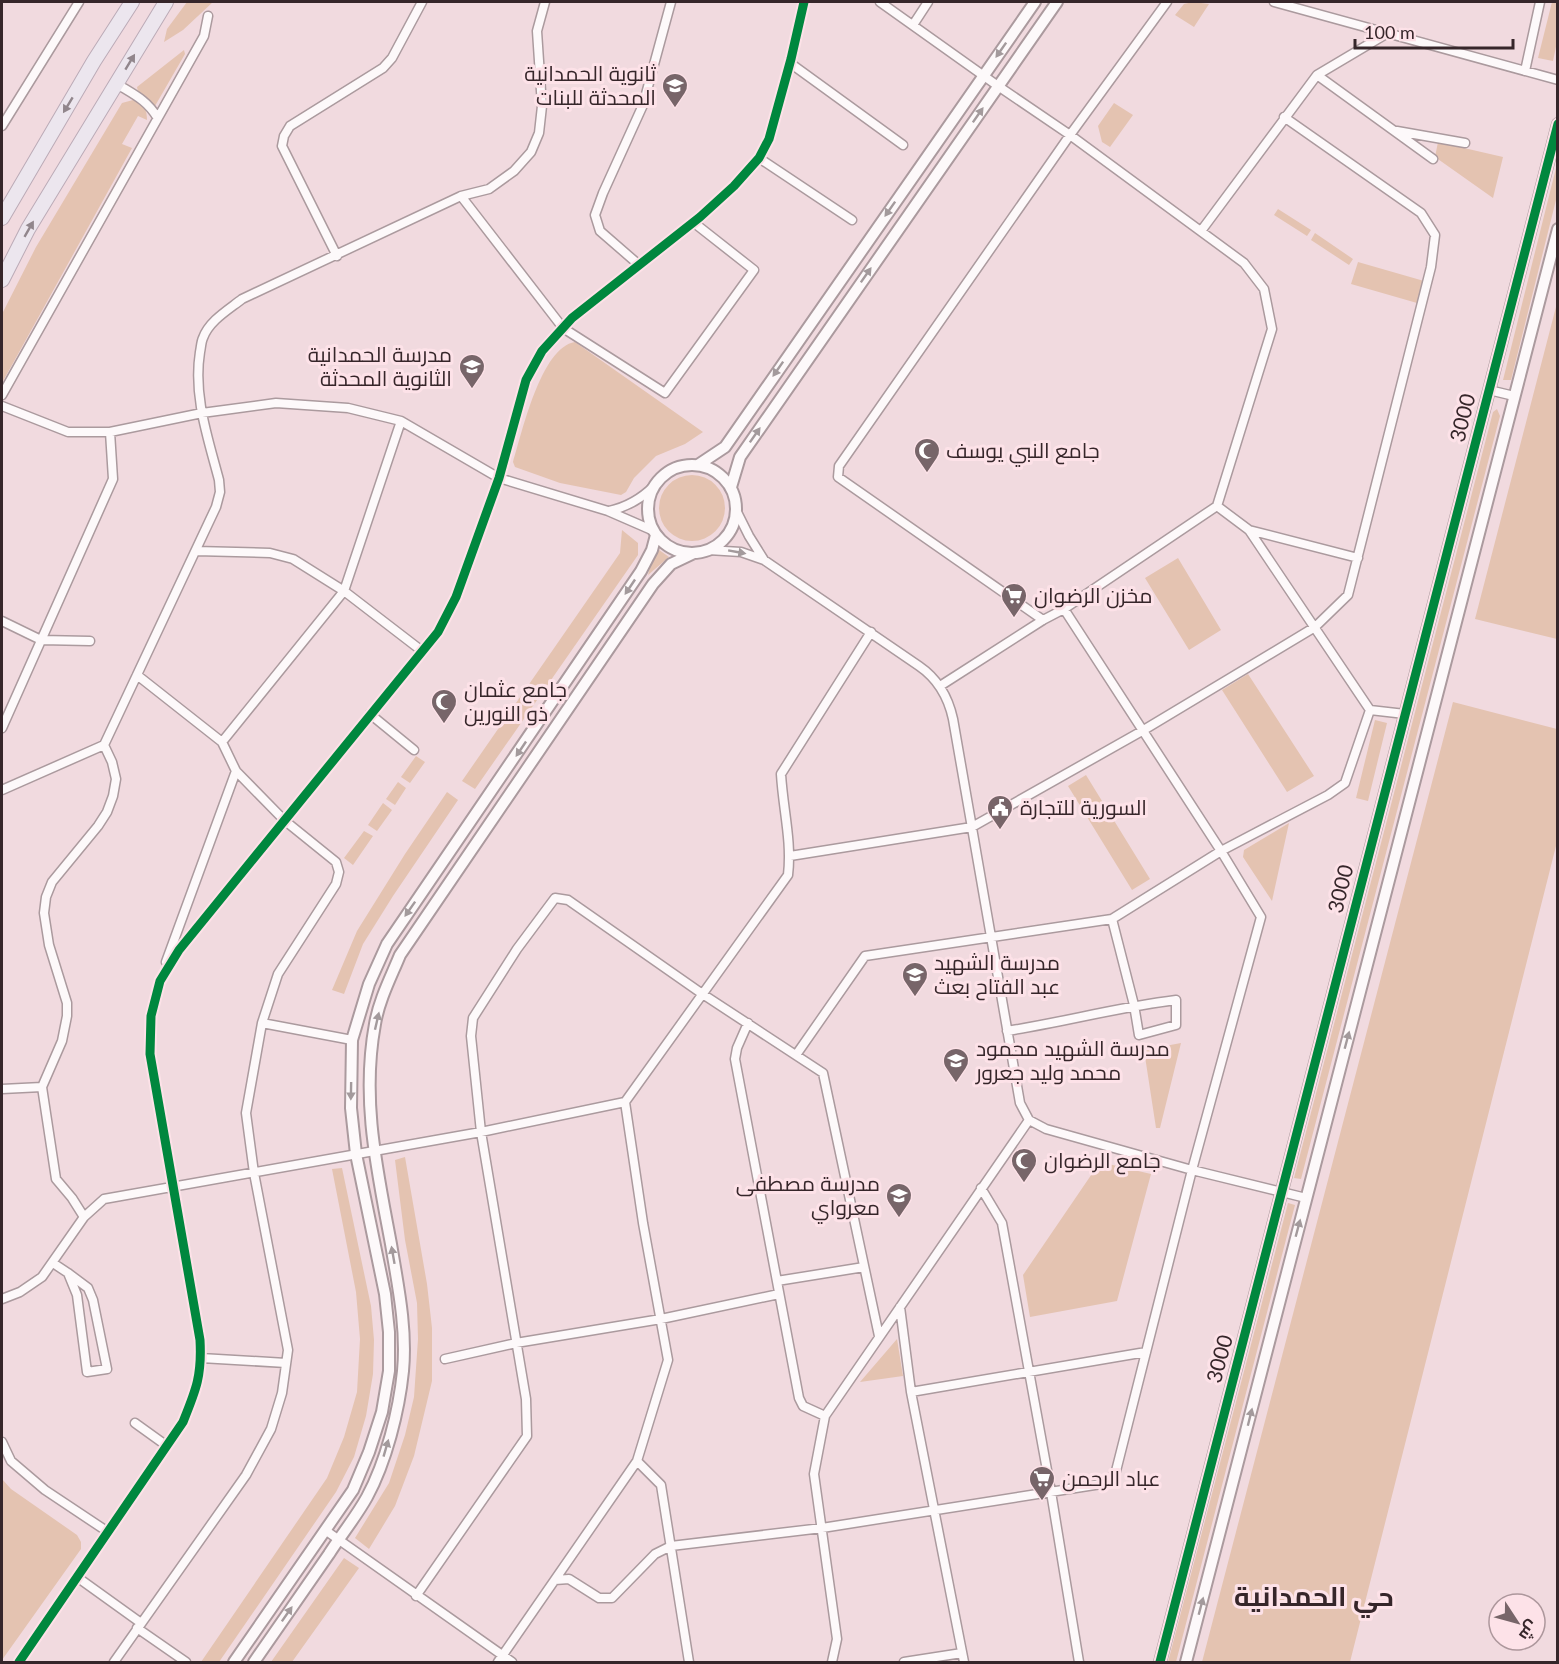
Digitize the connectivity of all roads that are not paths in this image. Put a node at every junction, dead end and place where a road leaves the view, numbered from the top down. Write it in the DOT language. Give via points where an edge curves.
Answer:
graph roads {
  1 [pos="79,2"];
  2 [pos="132,2"];
  3 [pos="166,2"];
  4 [pos="423,2"];
  5 [pos="546,2"];
  6 [pos="671,2"];
  7 [pos="804,2"];
  8 [pos="880,2"];
  9 [pos="928,2"];
  10 [pos="1035,2"];
  11 [pos="1057,2"];
  12 [pos="1167,2"];
  13 [pos="1274,2"];
  14 [pos="1540,2"];
  15 [pos="208,16"];
  16 [pos="914,25"];
  17 [pos="1386,34"];
  18 [pos="790,63"];
  19 [pos="1525,71"];
  20 [pos="1317,75"];
  21 [pos="983,76"];
  22 [pos="1557,80"];
  23 [pos="998,86"];
  24 [pos="122,87"];
  25 [pos="157,117"];
  26 [pos="1284,117"];
  27 [pos="1557,124"];
  28 [pos="2,126"];
  29 [pos="1393,130"];
  30 [pos="1070,135"];
  31 [pos="1465,143"];
  32 [pos="903,145"];
  33 [pos="759,158"];
  34 [pos="1433,159"];
  35 [pos="461,196"];
  36 [pos="2,218"];
  37 [pos="852,220"];
  38 [pos="693,222"];
  39 [pos="1557,229"];
  40 [pos="1202,231"];
  41 [pos="337,256"];
  42 [pos="638,264"];
  43 [pos="2,280"];
  44 [pos="563,328"];
  45 [pos="1489,390"];
  46 [pos="2,394"];
  47 [pos="1514,396"];
  48 [pos="2,406"];
  49 [pos="202,413"];
  50 [pos="401,421"];
  51 [pos="110,432"];
  52 [pos="698,465"];
  53 [pos="499,478"];
  54 [pos="654,486"];
  55 [pos="731,487"];
  56 [pos="1217,506"];
  57 [pos="736,510"];
  58 [pos="608,511"];
  59 [pos="1250,530"];
  60 [pos="655,533"];
  61 [pos="708,550"];
  62 [pos="196,551"];
  63 [pos="694,553"];
  64 [pos="1358,558"];
  65 [pos="764,560"];
  66 [pos="344,591"];
  67 [pos="1064,609"];
  68 [pos="1043,620"];
  69 [pos="2,621"];
  70 [pos="1315,627"];
  71 [pos="871,632"];
  72 [pos="41,640"];
  73 [pos="90,641"];
  74 [pos="422,651"];
  75 [pos="137,675"];
  76 [pos="940,686"];
  77 [pos="1370,710"];
  78 [pos="370,714"];
  79 [pos="1405,714"];
  80 [pos="2,728"];
  81 [pos="1142,731"];
  82 [pos="222,742"];
  83 [pos="104,745"];
  84 [pos="414,750"];
  85 [pos="236,771"];
  86 [pos="2,790"];
  87 [pos="284,820"];
  88 [pos="972,827"];
  89 [pos="1221,851"];
  90 [pos="790,856"];
  91 [pos="442,863"];
  92 [pos="457,873"];
  93 [pos="1112,919"];
  94 [pos="991,938"];
  95 [pos="160,981"];
  96 [pos="702,993"];
  97 [pos="1134,1005"];
  98 [pos="262,1023"];
  99 [pos="748,1023"];
  100 [pos="1007,1031"];
  101 [pos="352,1040"];
  102 [pos="795,1055"];
  103 [pos="42,1087"];
  104 [pos="2,1089"];
  105 [pos="625,1102"];
  106 [pos="1029,1120"];
  107 [pos="481,1132"];
  108 [pos="374,1151"];
  109 [pos="356,1154"];
  110 [pos="1192,1170"];
  111 [pos="254,1173"];
  112 [pos="173,1187"];
  113 [pos="981,1188"];
  114 [pos="1281,1192"];
  115 [pos="1306,1198"];
  116 [pos="84,1217"];
  117 [pos="53,1263"];
  118 [pos="864,1268"];
  119 [pos="68,1273"];
  120 [pos="777,1281"];
  121 [pos="779,1294"];
  122 [pos="2,1299"];
  123 [pos="900,1307"];
  124 [pos="661,1319"];
  125 [pos="879,1336"];
  126 [pos="516,1342"];
  127 [pos="1146,1352"];
  128 [pos="201,1358"];
  129 [pos="445,1359"];
  130 [pos="286,1363"];
  131 [pos="1029,1372"];
  132 [pos="911,1392"];
  133 [pos="825,1416"];
  134 [pos="135,1423"];
  135 [pos="2,1442"];
  136 [pos="167,1446"];
  137 [pos="637,1461"];
  138 [pos="1051,1492"];
  139 [pos="934,1510"];
  140 [pos="822,1528"];
  141 [pos="325,1530"];
  142 [pos="108,1532"];
  143 [pos="338,1540"];
  144 [pos="671,1546"];
  145 [pos="77,1577"];
  146 [pos="555,1580"];
  147 [pos="416,1596"];
  148 [pos="139,1625"];
  149 [pos="963,1658"];
  150 [pos="500,1659"];
  151 [pos="19,1662"];
  152 [pos="114,1662"];
  153 [pos="186,1662"];
  154 [pos="234,1662"];
  155 [pos="254,1662"];
  156 [pos="512,1662"];
  157 [pos="688,1662"];
  158 [pos="832,1662"];
  159 [pos="904,1662"];
  160 [pos="1079,1662"];
  161 [pos="1160,1662"];
  162 [pos="1186,1662"];
  1 -- 28 [label="street"];
  2 -- 36 [label="highway, one-way"];
  43 -- 3 [label="highway, one-way" via="28,229"];
  4 -- 41 [label="street" via="383,68 290,126 284,136 282,146"];
  5 -- 35 [label="street" via="537,31 542,106 539,133 531,152 514,171 489,189"];
  6 -- 42 [label="street" via="643,105 595,215 600,231"];
  7 -- 18 [label="street"];
  8 -- 16 [label="street"];
  9 -- 16 [label="street"];
  10 -- 21 [label="street, one-way"];
  11 -- 23 [label="street"];
  12 -- 30 [label="street"];
  13 -- 17 [label="street"];
  14 -- 19 [label="street"];
  15 -- 25 [label="street" via="204,36"];
  16 -- 21 [label="street"];
  17 -- 19 [label="street"];
  17 -- 20 [label="street"];
  18 -- 32 [label="street"];
  18 -- 33 [label="street" via="769,139"];
  19 -- 22 [label="street"];
  20 -- 26 [label="street"];
  20 -- 29 [label="street"];
  21 -- 23 [label="street"];
  21 -- 52 [label="street, one-way" via="724,447"];
  23 -- 30 [label="street"];
  55 -- 23 [label="street, one-way" via="740,457"];
  24 -- 25 [label="street" via="141,98"];
  25 -- 46 [label="street"];
  26 -- 40 [label="street"];
  26 -- 64 [label="street" via="1421,213 1435,235 1431,267"];
  27 -- 45 [label="street, 3000"];
  29 -- 31 [label="street"];
  29 -- 34 [label="street"];
  30 -- 40 [label="street"];
  30 -- 68 [label="street" via="839,466 838,477"];
  33 -- 37 [label="street"];
  33 -- 38 [label="street"];
  35 -- 41 [label="street"];
  35 -- 44 [label="street"];
  38 -- 42 [label="street"];
  38 -- 44 [label="street" via="753,270 665,393"];
  39 -- 47 [label="street, 3000"];
  40 -- 56 [label="street" via="1244,263 1264,289 1272,329"];
  41 -- 49 [label="street" via="242,299 217,319 203,338 199,363"];
  42 -- 44 [label="street"];
  44 -- 53 [label="street" via="542,351 526,380"];
  45 -- 47 [label="street, 3000"];
  45 -- 79 [label="street, 3000"];
  115 -- 47 [label="street, 3000, one-way"];
  48 -- 51 [label="street" via="68,432"];
  49 -- 50 [label="street" via="276,403 348,408"];
  49 -- 51 [label="street"];
  49 -- 62 [label="street" via="220,492"];
  50 -- 53 [label="street"];
  50 -- 66 [label="street"];
  51 -- 72 [label="street" via="113,479"];
  52 -- 54 [label="street" via="673,468"];
  52 -- 55 [label="street" via="723,476"];
  53 -- 58 [label="street"];
  53 -- 74 [label="street" via="456,597 438,632"];
  54 -- 58 [label="street" via="629,505"];
  54 -- 60 [label="street" via="647,509"];
  55 -- 57 [label="street"];
  56 -- 59 [label="street"];
  56 -- 67 [label="street"];
  57 -- 61 [label="street" via="728,535"];
  57 -- 65 [label="street"];
  58 -- 60 [label="street"];
  59 -- 64 [label="street"];
  59 -- 70 [label="street"];
  60 -- 63 [label="street" via="673,549"];
  60 -- 91 [label="street, one-way" via="641,571"];
  61 -- 63 [label="street"];
  61 -- 65 [label="street, one-way" via="741,552"];
  62 -- 66 [label="street" via="270,554 293,559"];
  62 -- 75 [label="street"];
  63 -- 92 [label="street" via="672,564 652,584"];
  64 -- 70 [label="street" via="1348,595"];
  65 -- 71 [label="street"];
  66 -- 74 [label="street"];
  66 -- 82 [label="street"];
  67 -- 68 [label="street"];
  67 -- 81 [label="street"];
  68 -- 76 [label="street"];
  69 -- 72 [label="street"];
  70 -- 77 [label="street"];
  70 -- 81 [label="street"];
  71 -- 76 [label="street" via="927,672"];
  71 -- 90 [label="street" via="781,774"];
  72 -- 73 [label="street"];
  72 -- 80 [label="street"];
  74 -- 78 [label="street"];
  75 -- 82 [label="street"];
  75 -- 83 [label="street"];
  76 -- 88 [label="street" via="951,710"];
  77 -- 79 [label="street"];
  77 -- 89 [label="street" via="1345,783"];
  78 -- 84 [label="street"];
  78 -- 87 [label="street"];
  79 -- 114 [label="street, 3000"];
  81 -- 88 [label="street"];
  81 -- 89 [label="street"];
  82 -- 85 [label="street"];
  83 -- 86 [label="street"];
  83 -- 103 [label="street" via="116,779 107,812 59,870 46,897 49,945 67,1016 62,1041"];
  85 -- 87 [label="street"];
  85 -- 95 [label="street"];
  87 -- 95 [label="street" via="178,950"];
  87 -- 98 [label="street" via="336,862 339,872 336,884 278,974"];
  88 -- 90 [label="street"];
  88 -- 94 [label="street"];
  89 -- 93 [label="street"];
  89 -- 110 [label="street" via="1261,917"];
  90 -- 96 [label="street" via="788,875"];
  91 -- 92 [label="street"];
  91 -- 101 [label="street, one-way" via="387,944 369,984"];
  108 -- 92 [label="street, one-way" via="369,1115 375,1022 400,955"];
  93 -- 94 [label="street"];
  93 -- 97 [label="street"];
  94 -- 100 [label="street"];
  94 -- 102 [label="street" via="865,956"];
  95 -- 112 [label="street" via="151,1016 150,1054"];
  96 -- 99 [label="street"];
  96 -- 105 [label="street"];
  96 -- 107 [label="street" via="568,900 555,898 473,1018 471,1036"];
  97 -- 97 [label="street" via="1139,1035 1176,1025 1176,1000"];
  97 -- 100 [label="street"];
  98 -- 101 [label="street"];
  98 -- 111 [label="street" via="246,1113"];
  99 -- 102 [label="street"];
  99 -- 120 [label="street" via="735,1059"];
  100 -- 106 [label="street" via="1020,1102"];
  101 -- 109 [label="street, one-way" via="351,1108"];
  102 -- 118 [label="street" via="823,1073"];
  103 -- 104 [label="street"];
  103 -- 116 [label="street" via="56,1179"];
  105 -- 107 [label="street"];
  105 -- 124 [label="street"];
  106 -- 110 [label="street" via="1046,1129"];
  106 -- 113 [label="street"];
  107 -- 108 [label="street"];
  107 -- 126 [label="street"];
  108 -- 109 [label="street"];
  143 -- 108 [label="street, one-way" via="367,1497 384,1457 403,1371 400,1294"];
  109 -- 111 [label="street"];
  109 -- 141 [label="street" via="385,1294 388,1371 382,1412 369,1452 353,1490"];
  110 -- 114 [label="street"];
  110 -- 127 [label="street"];
  111 -- 112 [label="street"];
  111 -- 130 [label="street" via="288,1350"];
  112 -- 116 [label="street" via="104,1198"];
  112 -- 128 [label="street"];
  113 -- 123 [label="street"];
  113 -- 131 [label="street" via="1002,1223"];
  114 -- 115 [label="street"];
  114 -- 161 [label="street, 3000"];
  162 -- 115 [label="street, 3000, one-way"];
  116 -- 117 [label="street"];
  117 -- 119 [label="street"];
  117 -- 122 [label="street" via="42,1277"];
  118 -- 120 [label="street"];
  118 -- 125 [label="street"];
  119 -- 119 [label="street" via="88,1288 93,1300 107,1370 87,1372 77,1295"];
  120 -- 121 [label="street"];
  121 -- 124 [label="street"];
  121 -- 133 [label="street" via="798,1398 803,1406"];
  123 -- 125 [label="street"];
  123 -- 132 [label="street"];
  124 -- 126 [label="street"];
  124 -- 137 [label="street" via="668,1360"];
  125 -- 133 [label="street"];
  126 -- 129 [label="street"];
  126 -- 147 [label="street" via="526,1399 527,1436"];
  127 -- 131 [label="street"];
  127 -- 138 [label="street" via="1116,1471 1108,1482"];
  128 -- 130 [label="street"];
  128 -- 136 [label="street" via="198,1384 183,1422"];
  130 -- 148 [label="street" via="271,1429 246,1475"];
  131 -- 132 [label="street"];
  131 -- 138 [label="street"];
  132 -- 139 [label="street"];
  133 -- 140 [label="street" via="814,1474"];
  134 -- 136 [label="street"];
  135 -- 142 [label="street" via="11,1461 45,1490"];
  136 -- 142 [label="street"];
  137 -- 144 [label="street" via="661,1485"];
  137 -- 146 [label="street"];
  138 -- 139 [label="street"];
  138 -- 160 [label="street"];
  139 -- 140 [label="street"];
  139 -- 149 [label="street"];
  140 -- 144 [label="street"];
  140 -- 158 [label="street" via="837,1639"];
  141 -- 143 [label="street"];
  141 -- 154 [label="street"];
  142 -- 145 [label="street"];
  143 -- 147 [label="street"];
  155 -- 143 [label="street, one-way"];
  144 -- 146 [label="street" via="655,1554 612,1598 599,1598 569,1579"];
  144 -- 157 [label="street"];
  145 -- 148 [label="street"];
  145 -- 151 [label="street"];
  146 -- 150 [label="street"];
  147 -- 150 [label="street"];
  148 -- 152 [label="street"];
  148 -- 153 [label="street"];
  149 -- 159 [label="street"];
  150 -- 156 [label="street"];
}
